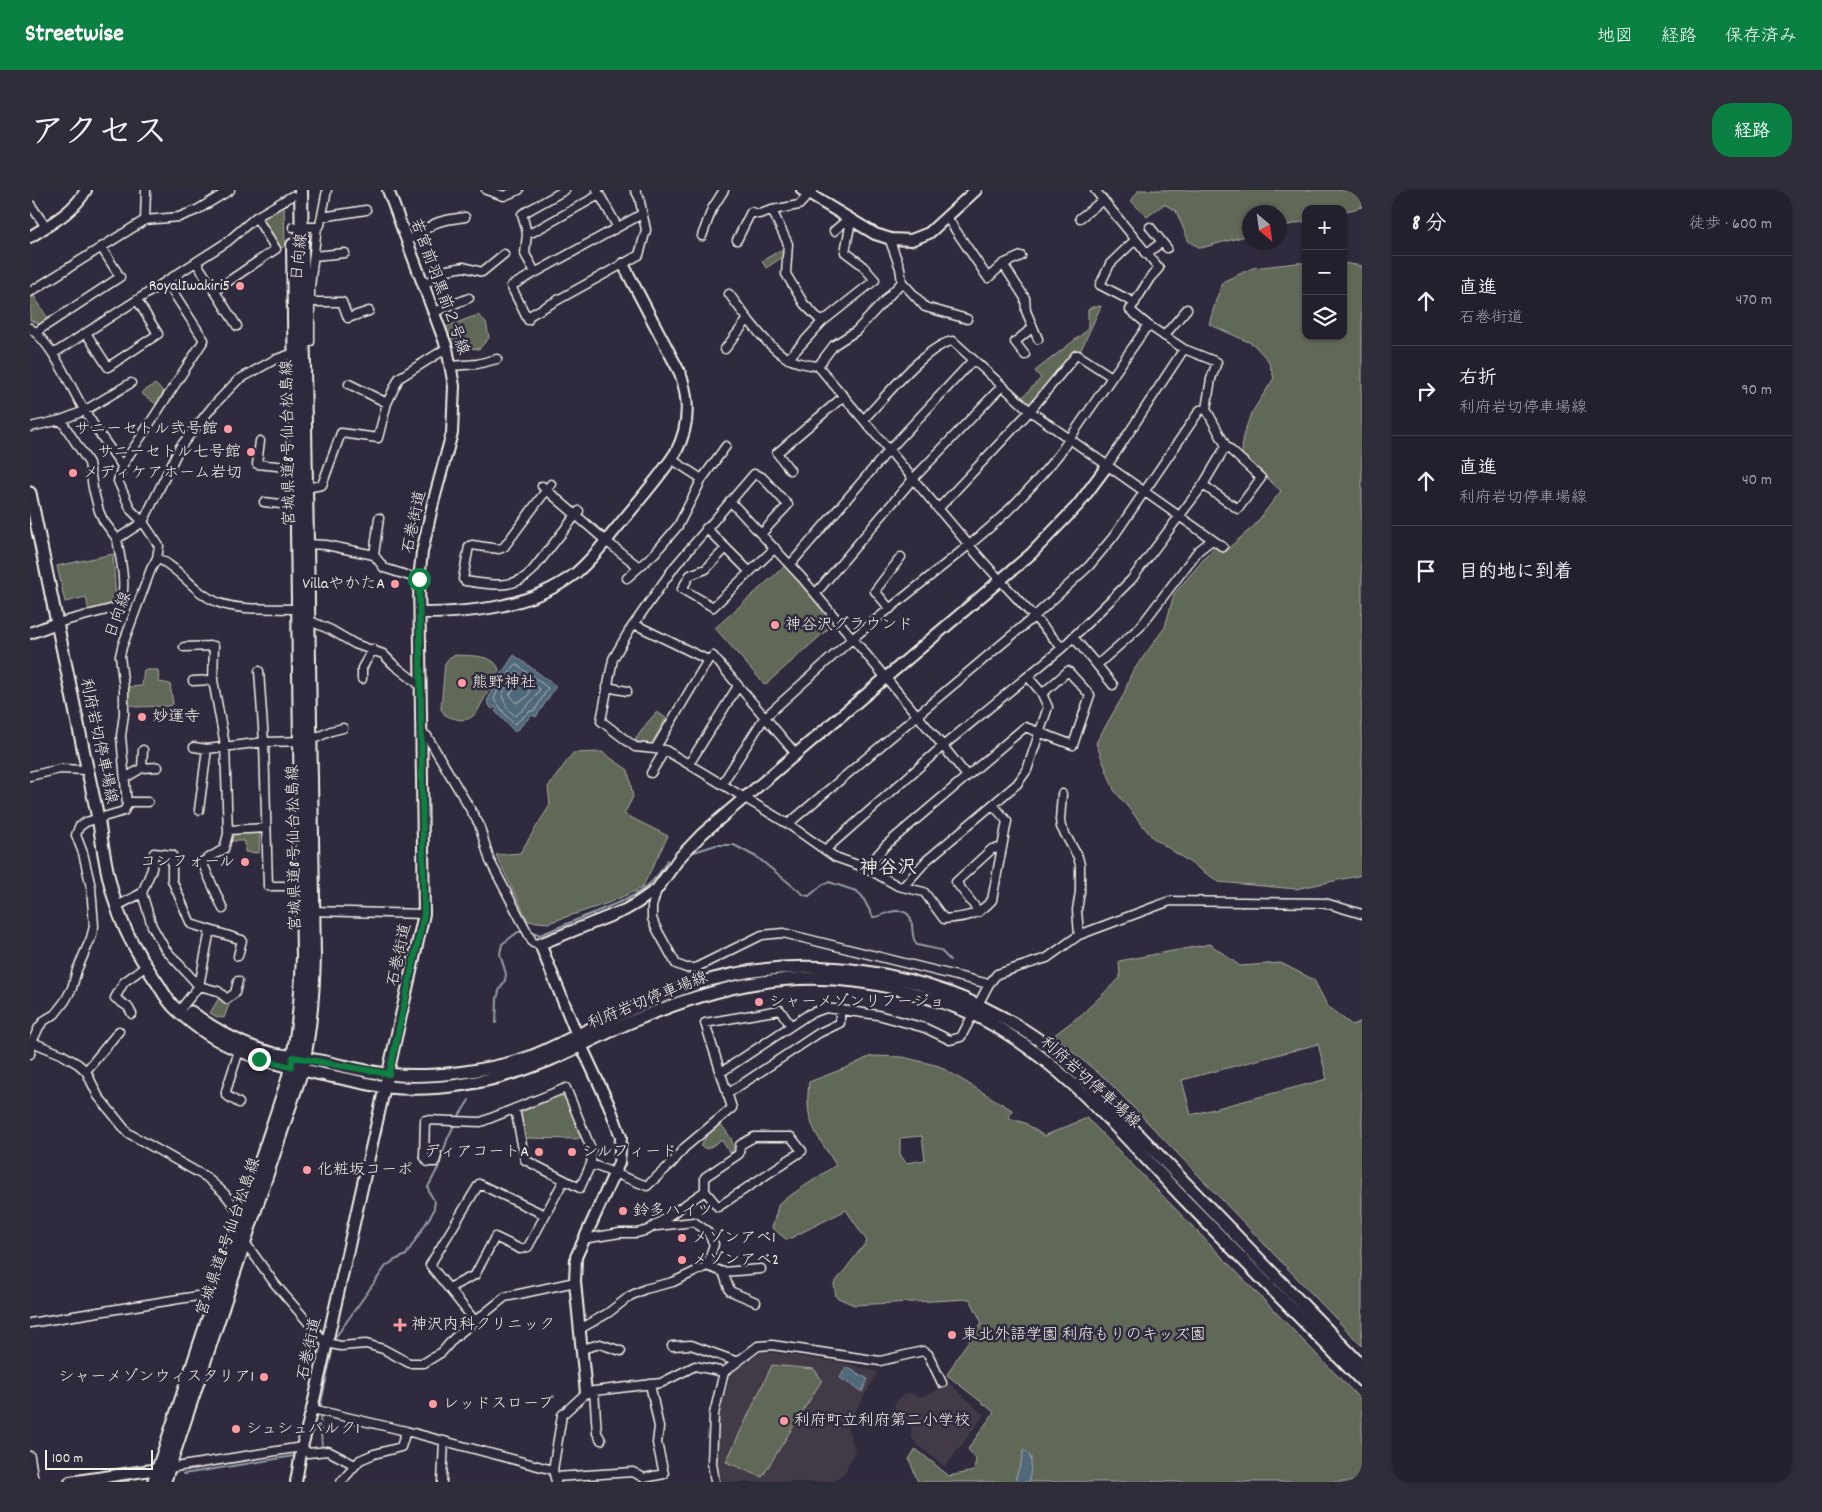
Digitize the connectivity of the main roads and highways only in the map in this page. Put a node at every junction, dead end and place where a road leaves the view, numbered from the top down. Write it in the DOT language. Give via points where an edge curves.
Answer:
graph roads {
  1 [pos="295,192"];
  2 [pos="297,347"];
  3 [pos="30,493"];
  4 [pos="305,741"];
  5 [pos="159,986"];
  6 [pos="976,1011"];
  7 [pos="579,1040"];
  8 [pos="298,1063"];
  9 [pos="1362,1366"];
  10 [pos="1362,1381"];
  11 [pos="164,1468"];
  12 [pos="154,1482"];
  13 [pos="164,1482"];
  1 -- 2 [label="main road, 宮城県道8号仙台松島線"];
  2 -- 4 [label="main road, 宮城県道8号仙台松島線" via="298,609"];
  2 -- 4 [label="main road, 宮城県道8号仙台松島線" via="306,488 308,620"];
  3 -- 5 [label="main road, 利府岩切停車場線" via="117,906 145,967"];
  4 -- 8 [label="main road, 宮城県道8号仙台松島線" via="303,966"];
  4 -- 8 [label="main road, 宮城県道8号仙台松島線" via="314,956 313,1002"];
  5 -- 8 [label="main road, 利府岩切停車場線" via="206,1023 235,1039"];
  5 -- 8 [label="main road, 利府岩切停車場線" via="177,1010 219,1041 259,1059"];
  6 -- 7 [label="main road, 利府岩切停車場線" via="926,986 896,977 840,969 775,969 745,972 693,985 635,1008"];
  6 -- 9 [label="main road, 利府岩切停車場線" via="1026,1032 1074,1070"];
  6 -- 10 [label="main road, 利府岩切停車場線" via="1031,1050 1094,1104"];
  7 -- 8 [label="main road, 利府岩切停車場線" via="507,1063 425,1075"];
  7 -- 8 [label="main road, 利府岩切停車場線" via="535,1066 461,1085 387,1087"];
  8 -- 11 [label="main road, 宮城県道8号仙台松島線" via="244,1241"];
  8 -- 11 [label="main road, 宮城県道8号仙台松島線" via="216,1293"];
  11 -- 12 [label="main road, 宮城県道8号仙台松島線"];
  11 -- 13 [label="main road, 宮城県道8号仙台松島線"];
}
